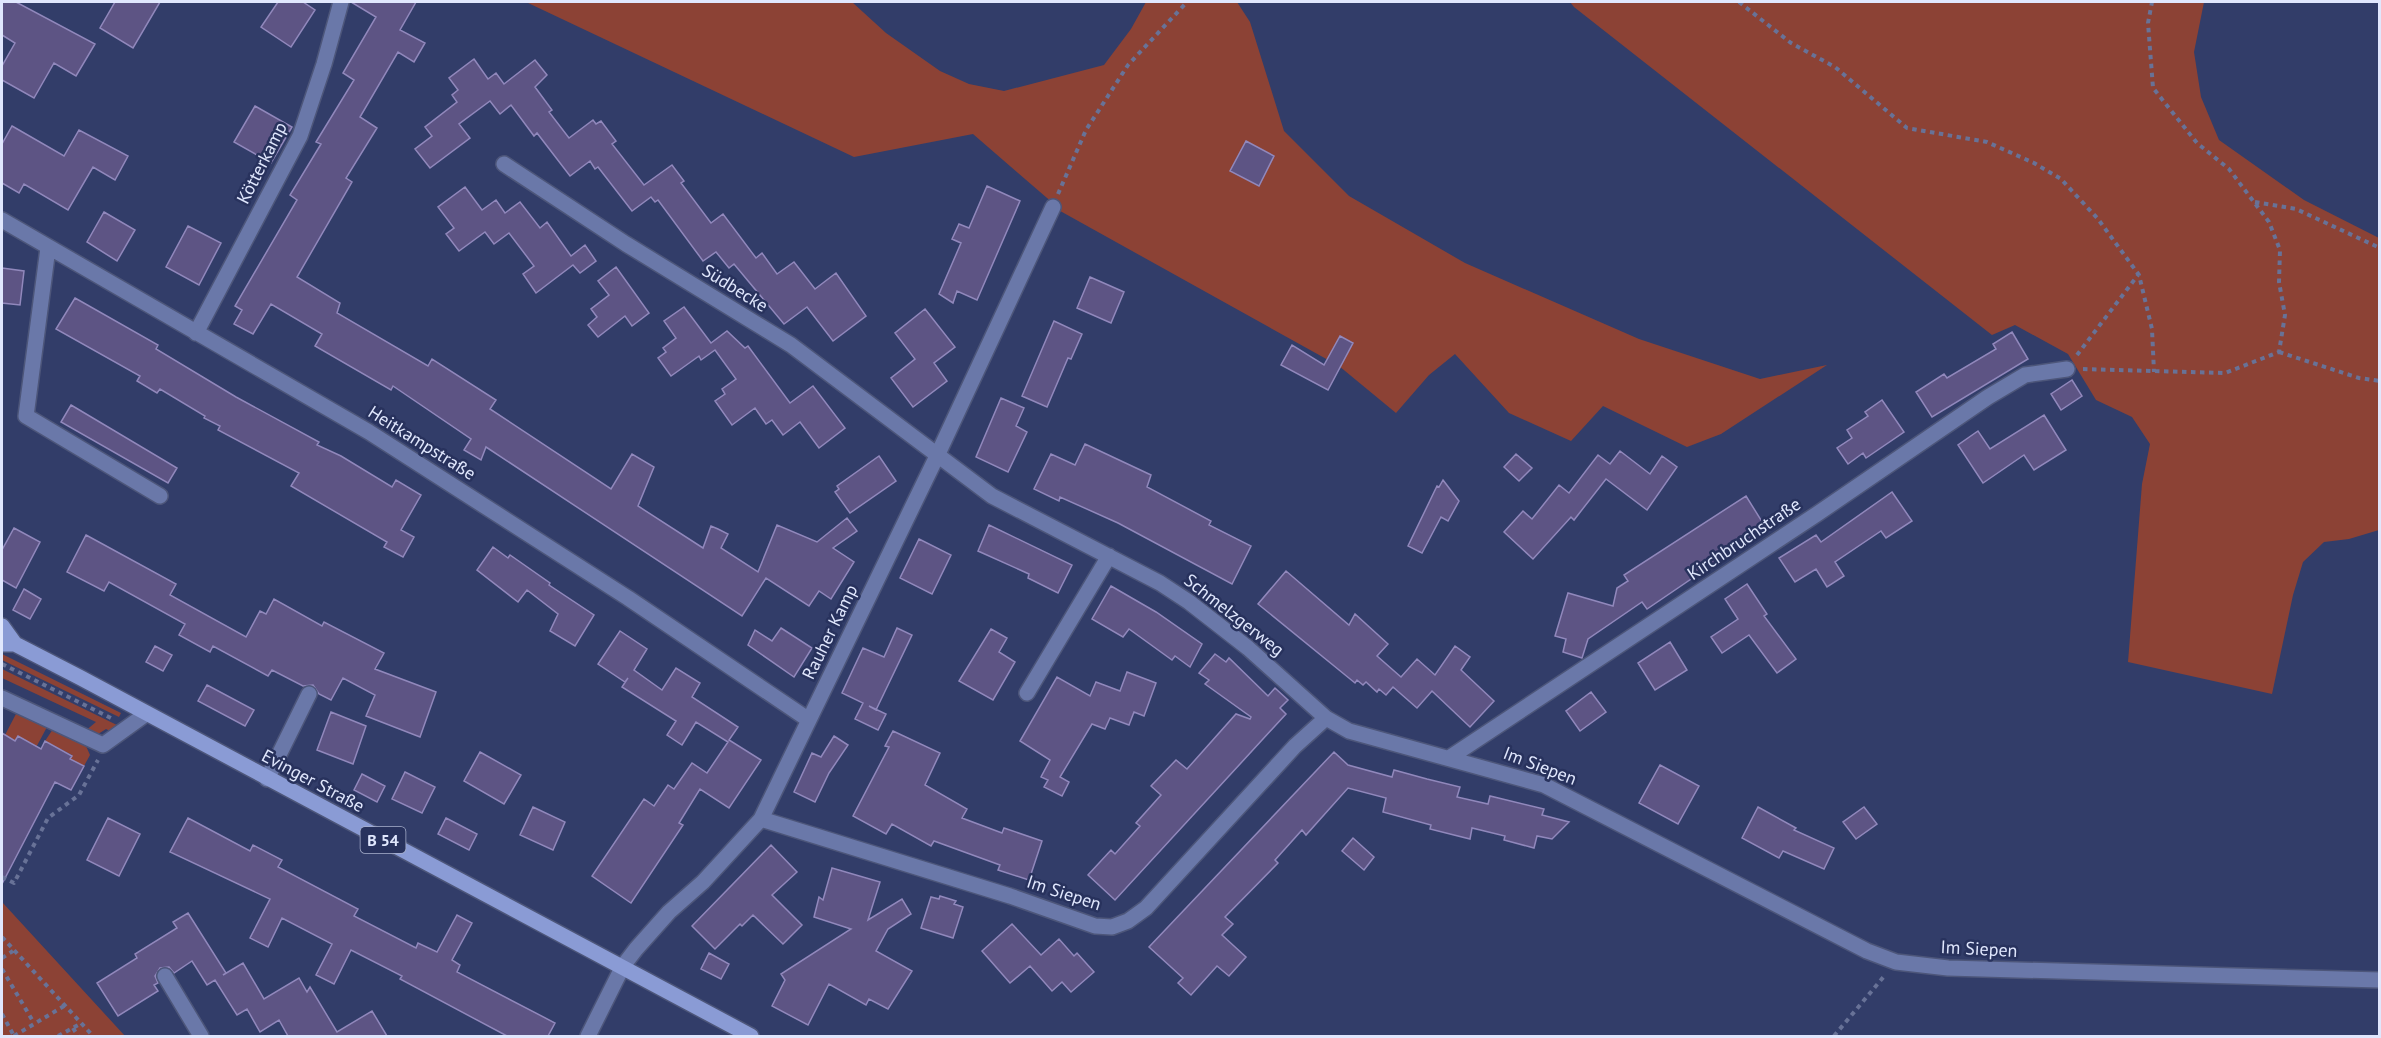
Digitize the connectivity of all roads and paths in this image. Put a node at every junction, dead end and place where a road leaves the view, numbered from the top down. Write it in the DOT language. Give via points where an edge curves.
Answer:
graph roads {
  1 [pos="341,2"];
  2 [pos="1187,2"];
  3 [pos="1739,2"];
  4 [pos="2152,2"];
  5 [pos="504,164"];
  6 [pos="2254,202"];
  7 [pos="1053,207"];
  8 [pos="2,220"];
  9 [pos="48,248"];
  10 [pos="2379,248"];
  11 [pos="2139,275"];
  12 [pos="196,333"];
  13 [pos="2279,352"];
  14 [pos="2067,369"];
  15 [pos="2154,372"];
  16 [pos="2379,381"];
  17 [pos="937,456"];
  18 [pos="160,496"];
  19 [pos="1109,556"];
  20 [pos="2,626"];
  21 [pos="8,644"];
  22 [pos="2,664"];
  23 [pos="1027,693"];
  24 [pos="309,694"];
  25 [pos="2,698"];
  26 [pos="146,714"];
  27 [pos="1326,718"];
  28 [pos="809,720"];
  29 [pos="130,727"];
  30 [pos="103,745"];
  31 [pos="1449,758"];
  32 [pos="267,779"];
  33 [pos="760,819"];
  34 [pos="2,877"];
  35 [pos="2,937"];
  36 [pos="14,951"];
  37 [pos="2,958"];
  38 [pos="1896,962"];
  39 [pos="622,966"];
  40 [pos="2,969"];
  41 [pos="165,976"];
  42 [pos="2379,980"];
  43 [pos="64,1006"];
  44 [pos="2,1014"];
  45 [pos="34,1023"];
  46 [pos="80,1024"];
  47 [pos="73,1028"];
  48 [pos="14,1036"];
  49 [pos="58,1036"];
  50 [pos="78,1036"];
  51 [pos="93,1036"];
  52 [pos="201,1036"];
  53 [pos="588,1036"];
  54 [pos="750,1036"];
  55 [pos="1834,1036"];
  1 -- 12 [label="street, Kötterkamp" via="300,136"];
  2 -- 7 [label="path" via="1122,75 1086,130"];
  3 -- 11 [label="path" via="1791,43 1835,68 1907,128 1987,142 2061,179 2098,219"];
  4 -- 6 [label="path" via="2148,23 2153,88 2197,143 2229,169"];
  5 -- 17 [label="street, Südbecke" via="791,345"];
  6 -- 10 [label="path" via="2296,209"];
  6 -- 13 [label="path" via="2269,222 2280,250 2279,282 2285,315"];
  7 -- 17 [label="street, Rauher Kamp"];
  8 -- 9 [label="street, Heitkampstraße"];
  9 -- 12 [label="street, Heitkampstraße"];
  9 -- 18 [label="street" via="26,416"];
  11 -- 14 [label="path"];
  11 -- 15 [label="path" via="2152,329"];
  12 -- 28 [label="street, Heitkampstraße" via="369,432"];
  13 -- 15 [label="path" via="2225,373"];
  13 -- 16 [label="path"];
  14 -- 15 [label="path"];
  14 -- 31 [label="street, Kirchbruchstraße" via="2025,375 1988,397"];
  17 -- 19 [label="street, Schmelzgerweg" via="992,496"];
  17 -- 28 [label="street, Rauher Kamp"];
  19 -- 23 [label="street"];
  19 -- 27 [label="street, Schmelzgerweg" via="1197,608"];
  20 -- 21 [label="main road, Evinger Straße / B 54"];
  21 -- 26 [label="main road, Evinger Straße / B 54"];
  22 -- 29 [label="path"];
  24 -- 32 [label="street"];
  25 -- 30 [label="street"];
  26 -- 29 [label="street"];
  26 -- 32 [label="main road, Evinger Straße / B 54"];
  27 -- 31 [label="street, Im Siepen" via="1370,739"];
  27 -- 33 [label="street, Im Siepen" via="1295,746 1146,908 1112,927 1095,926"];
  28 -- 33 [label="street, Rauher Kamp"];
  29 -- 30 [label="street"];
  30 -- 34 [label="path" via="79,795 48,818 14,884"];
  31 -- 38 [label="street, Im Siepen" via="1544,785 1867,951"];
  32 -- 39 [label="main road, Evinger Straße / B 54"];
  33 -- 39 [label="street, Rauher Kamp"];
  35 -- 36 [label="path"];
  36 -- 37 [label="path"];
  36 -- 43 [label="path"];
  38 -- 42 [label="street, Im Siepen" via="1984,970"];
  38 -- 55 [label="path"];
  39 -- 53 [label="street, Rauher Kamp"];
  39 -- 54 [label="main road, Evinger Straße / B 54"];
  40 -- 45 [label="path"];
  41 -- 52 [label="street"];
  43 -- 45 [label="path"];
  43 -- 46 [label="path"];
  44 -- 48 [label="path"];
  45 -- 48 [label="path"];
  46 -- 47 [label="path"];
  46 -- 51 [label="path"];
  47 -- 49 [label="path"];
  47 -- 50 [label="path"];
}
